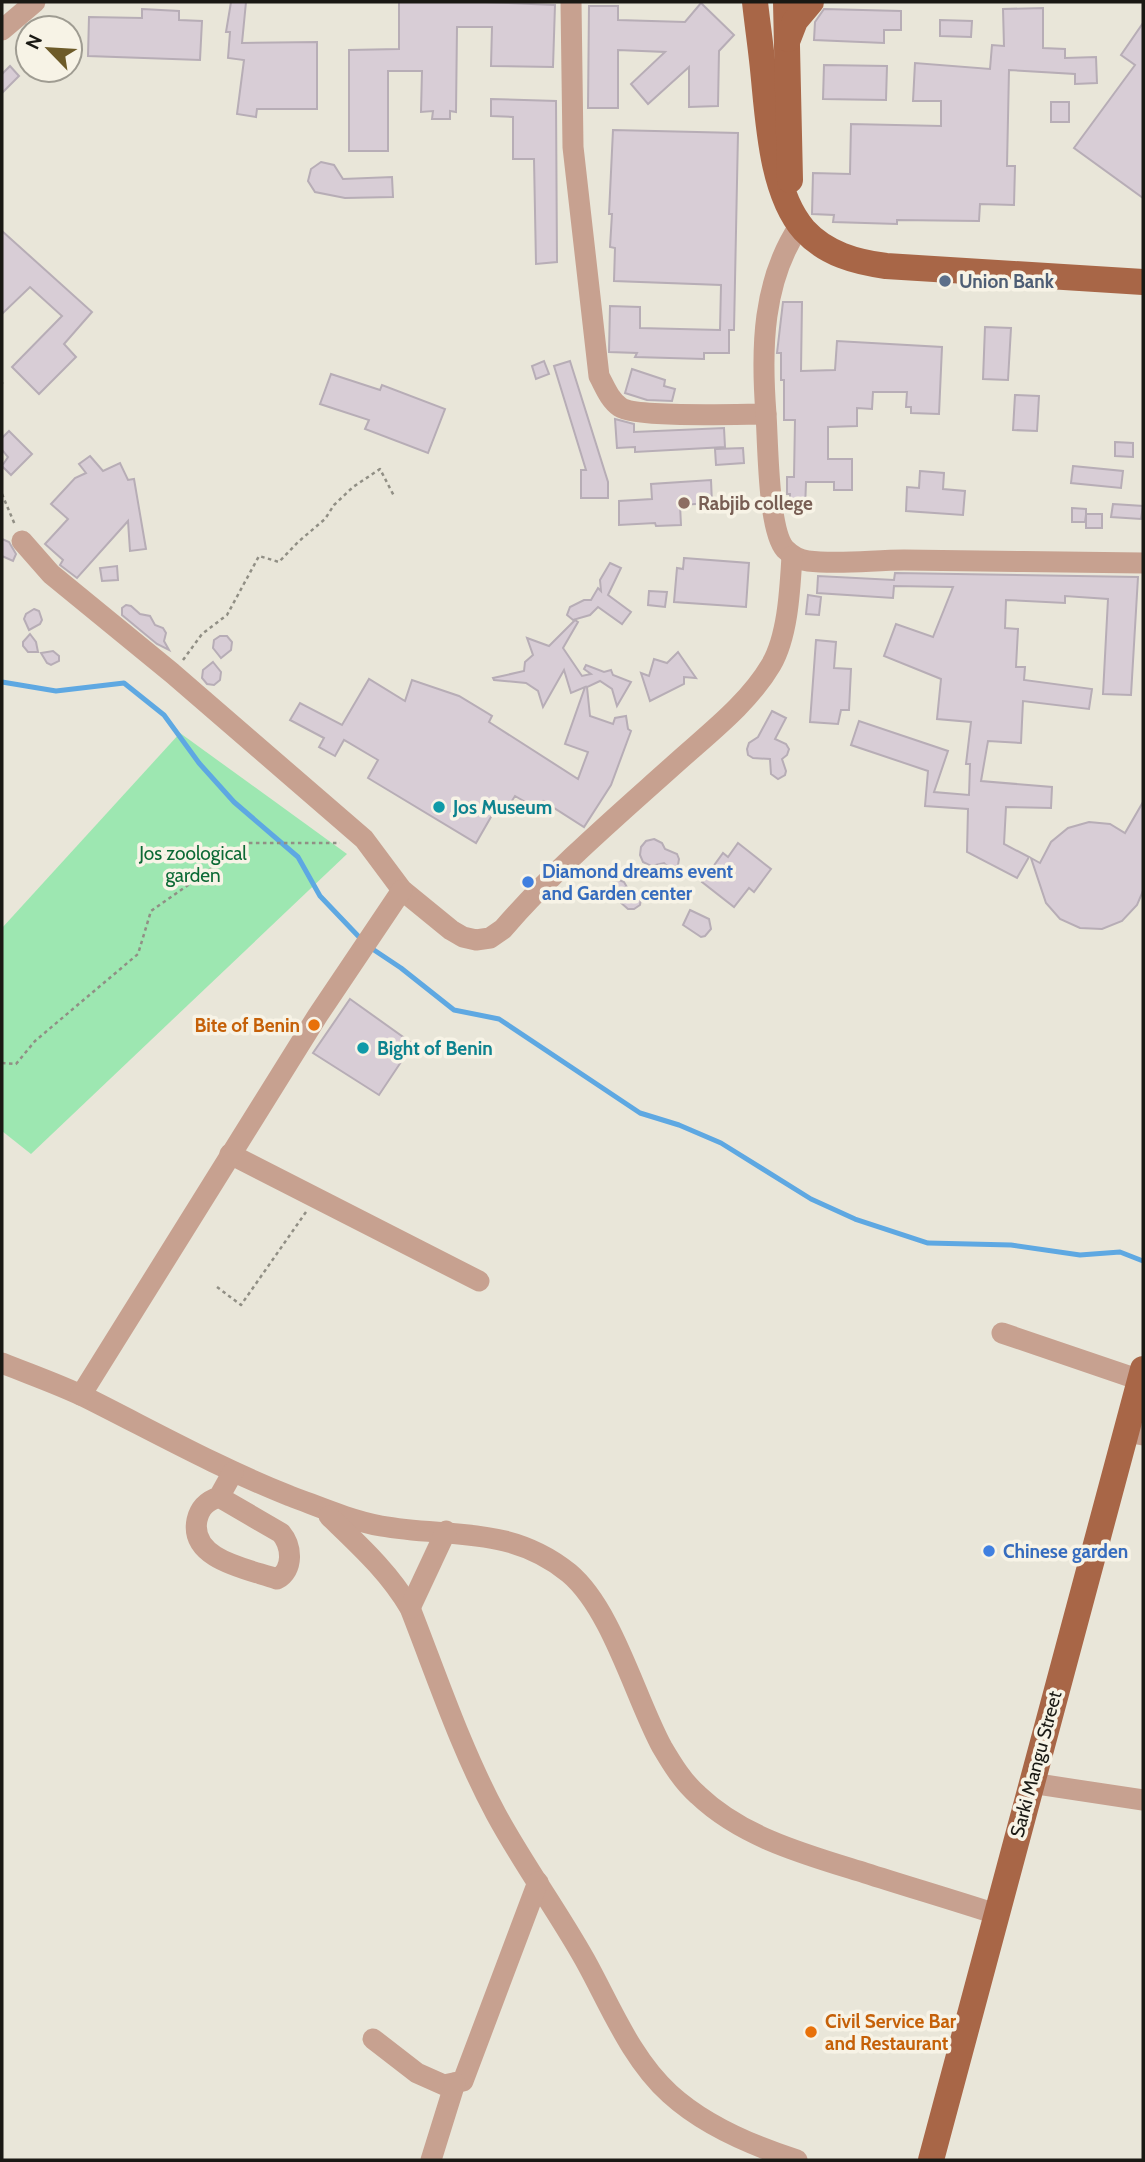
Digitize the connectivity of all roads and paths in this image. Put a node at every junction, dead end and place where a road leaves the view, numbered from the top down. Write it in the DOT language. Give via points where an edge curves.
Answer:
graph roads {
  1 [pos="36,2"];
  2 [pos="571,2"];
  3 [pos="735,2"];
  4 [pos="755,2"];
  5 [pos="786,2"];
  6 [pos="811,2"];
  7 [pos="13,16"];
  8 [pos="759,41"];
  9 [pos="788,41"];
  10 [pos="795,216"];
  11 [pos="1143,282"];
  12 [pos="766,414"];
  13 [pos="2,494"];
  14 [pos="394,496"];
  15 [pos="22,541"];
  16 [pos="792,556"];
  17 [pos="1143,563"];
  18 [pos="172,673"];
  19 [pos="364,839"];
  20 [pos="402,890"];
  21 [pos="2,1063"];
  22 [pos="230,1154"];
  23 [pos="316,1198"];
  24 [pos="479,1281"];
  25 [pos="217,1287"];
  26 [pos="1002,1333"];
  27 [pos="2,1363"];
  28 [pos="1142,1374"];
  29 [pos="81,1395"];
  30 [pos="1135,1434"];
  31 [pos="233,1472"];
  32 [pos="219,1497"];
  33 [pos="320,1507"];
  34 [pos="446,1531"];
  35 [pos="410,1608"];
  36 [pos="1031,1783"];
  37 [pos="1143,1800"];
  38 [pos="538,1882"];
  39 [pos="996,1914"];
  40 [pos="373,2039"];
  41 [pos="455,2083"];
  42 [pos="431,2160"];
  43 [pos="797,2160"];
  44 [pos="931,2160"];
  1 -- 7 [label="street"];
  2 -- 12 [label="street" via="573,146 599,376 622,409"];
  3 -- 8 [label="main road" via="752,22"];
  4 -- 8 [label="main road"];
  5 -- 9 [label="main road"];
  6 -- 9 [label="main road" via="795,21"];
  8 -- 10 [label="main road" via="770,140"];
  9 -- 10 [label="main road"];
  10 -- 11 [label="main road" via="829,250 866,263"];
  10 -- 12 [label="street" via="778,265 763,339"];
  12 -- 16 [label="street" via="773,516 783,547"];
  13 -- 15 [label="path"];
  14 -- 18 [label="path" via="380,469 353,487 279,562 259,556 228,615 202,634"];
  15 -- 18 [label="street" via="51,574"];
  16 -- 17 [label="street" via="815,562"];
  16 -- 20 [label="street" via="781,642 756,685 729,716 576,853 503,929 490,938 463,937"];
  18 -- 19 [label="street"];
  19 -- 20 [label="street"];
  19 -- 21 [label="path" via="334,845 248,843 152,911 138,954 35,1041 16,1064"];
  20 -- 22 [label="street"];
  22 -- 23 [label="street"];
  22 -- 29 [label="street"];
  23 -- 24 [label="street"];
  23 -- 25 [label="path" via="241,1305"];
  26 -- 28 [label="street"];
  27 -- 29 [label="street"];
  28 -- 30 [label="main road, Sarki Mangu Street"];
  29 -- 31 [label="street"];
  30 -- 36 [label="main road, Sarki Mangu Street"];
  31 -- 32 [label="street"];
  31 -- 33 [label="street"];
  32 -- 32 [label="street" via="202,1508 197,1521 203,1547 212,1556 277,1579 283,1575 289,1565 287,1540"];
  33 -- 34 [label="street" via="352,1520"];
  33 -- 35 [label="street" via="382,1567"];
  34 -- 35 [label="street"];
  34 -- 39 [label="street" via="516,1543 569,1573 602,1616 678,1773 698,1796 729,1818 798,1852"];
  35 -- 38 [label="street" via="467,1755 497,1816"];
  36 -- 37 [label="street"];
  36 -- 39 [label="main road, Sarki Mangu Street"];
  38 -- 41 [label="street" via="463,2081"];
  38 -- 43 [label="street" via="644,2064 669,2094 737,2137"];
  39 -- 44 [label="main road, Sarki Mangu Street"];
  40 -- 41 [label="street" via="418,2073 444,2085"];
  41 -- 42 [label="street"];
}
